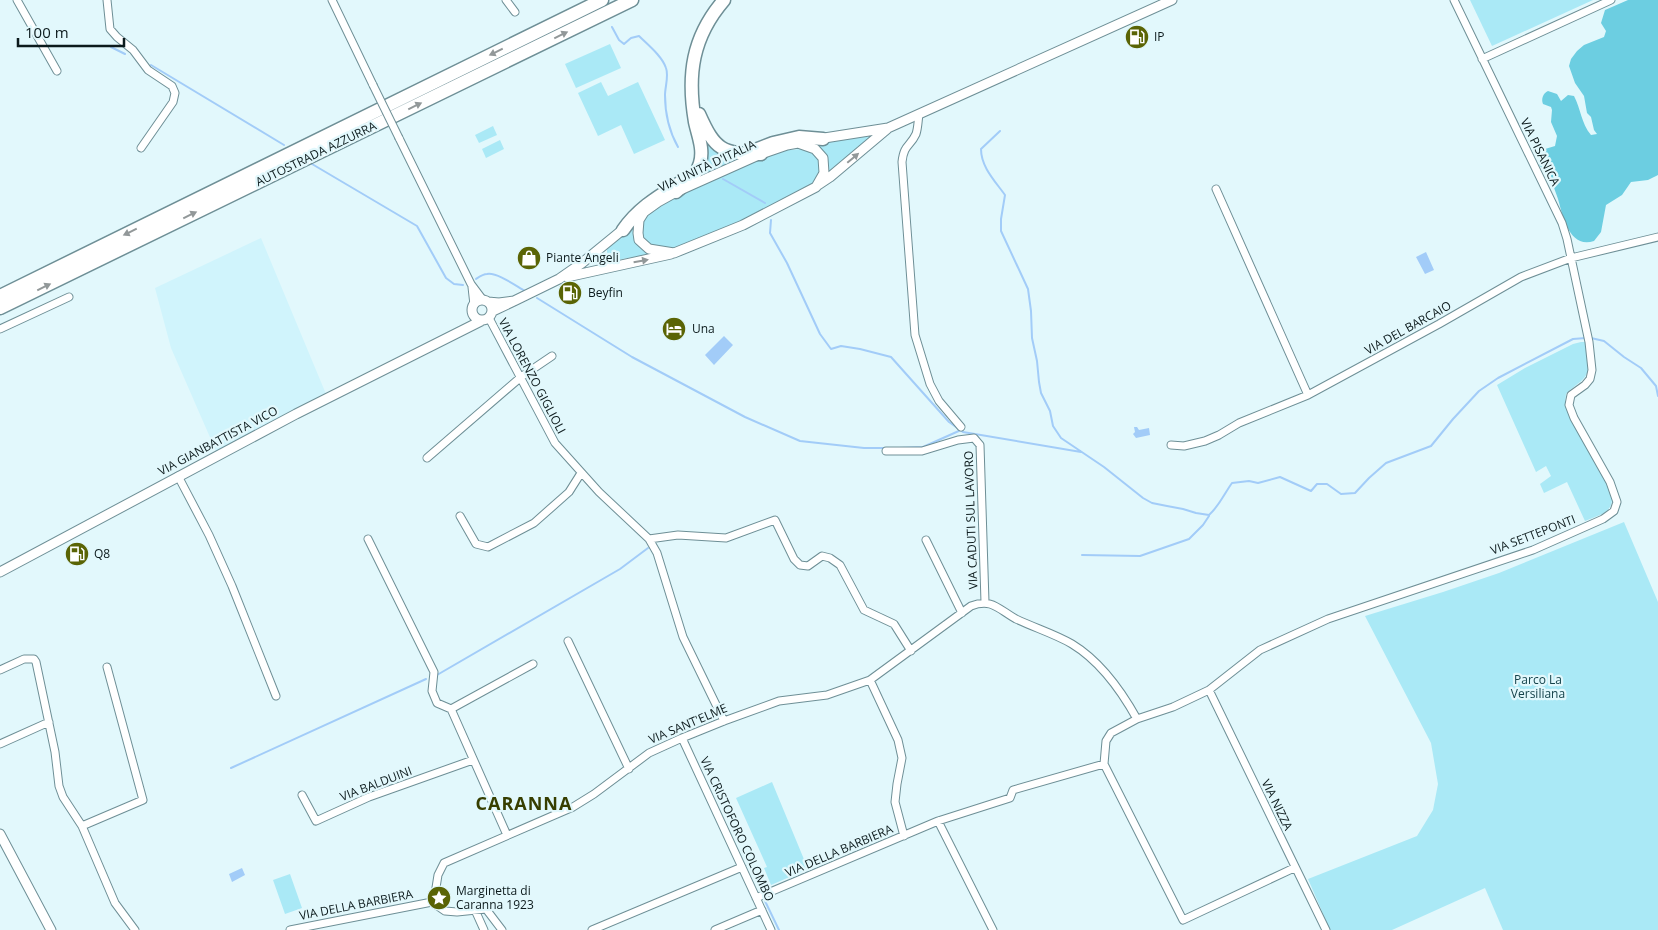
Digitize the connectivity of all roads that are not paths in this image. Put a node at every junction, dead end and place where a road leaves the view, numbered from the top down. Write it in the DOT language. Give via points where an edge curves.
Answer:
graph roads {
  1 [pos="17,0"];
  2 [pos="107,0"];
  3 [pos="332,0"];
  4 [pos="506,0"];
  5 [pos="602,0"];
  6 [pos="632,0"];
  7 [pos="724,0"];
  8 [pos="1172,0"];
  9 [pos="1454,0"];
  10 [pos="1611,0"];
  11 [pos="515,12"];
  12 [pos="1482,58"];
  13 [pos="57,71"];
  14 [pos="694,103"];
  15 [pos="919,114"];
  16 [pos="888,128"];
  17 [pos="823,138"];
  18 [pos="798,143"];
  19 [pos="141,148"];
  20 [pos="743,154"];
  21 [pos="761,154"];
  22 [pos="816,187"];
  23 [pos="1216,189"];
  24 [pos="676,192"];
  25 [pos="644,212"];
  26 [pos="623,230"];
  27 [pos="1658,237"];
  28 [pos="674,253"];
  29 [pos="1571,258"];
  30 [pos="559,279"];
  31 [pos="471,284"];
  32 [pos="0,296"];
  33 [pos="69,297"];
  34 [pos="485,301"];
  35 [pos="514,301"];
  36 [pos="0,308"];
  37 [pos="473,309"];
  38 [pos="487,317"];
  39 [pos="0,329"];
  40 [pos="450,335"];
  41 [pos="552,356"];
  42 [pos="521,377"];
  43 [pos="1308,395"];
  44 [pos="961,427"];
  45 [pos="1171,445"];
  46 [pos="886,451"];
  47 [pos="427,458"];
  48 [pos="581,473"];
  49 [pos="178,476"];
  50 [pos="460,516"];
  51 [pos="368,539"];
  52 [pos="649,539"];
  53 [pos="926,540"];
  54 [pos="0,572"];
  55 [pos="983,603"];
  56 [pos="962,613"];
  57 [pos="568,641"];
  58 [pos="910,651"];
  59 [pos="533,664"];
  60 [pos="107,667"];
  61 [pos="0,670"];
  62 [pos="870,680"];
  63 [pos="1209,690"];
  64 [pos="276,696"];
  65 [pos="451,709"];
  66 [pos="724,720"];
  67 [pos="1137,720"];
  68 [pos="49,722"];
  69 [pos="682,738"];
  70 [pos="0,744"];
  71 [pos="473,760"];
  72 [pos="1104,764"];
  73 [pos="629,768"];
  74 [pos="302,795"];
  75 [pos="938,821"];
  76 [pos="82,826"];
  77 [pos="0,834"];
  78 [pos="507,835"];
  79 [pos="904,836"];
  80 [pos="3,846"];
  81 [pos="742,867"];
  82 [pos="1294,868"];
  83 [pos="756,898"];
  84 [pos="432,902"];
  85 [pos="475,910"];
  86 [pos="762,910"];
  87 [pos="610,927"];
  88 [pos="51,930"];
  89 [pos="135,930"];
  90 [pos="290,930"];
  91 [pos="484,930"];
  92 [pos="502,930"];
  93 [pos="592,930"];
  94 [pos="715,930"];
  95 [pos="771,930"];
  96 [pos="993,930"];
  97 [pos="1326,930"];
  1 -- 13 [label="street"];
  2 -- 19 [label="street" via="110,29 133,50 148,70 172,86 175,93 173,102"];
  3 -- 31 [label="street, bridge"];
  4 -- 11 [label="street"];
  5 -- 32 [label="highway, AUTOSTRADA AZZURRA, one-way"];
  36 -- 6 [label="highway, AUTOSTRADA AZZURRA, one-way"];
  7 -- 14 [label="highway" via="708,21 694,55 691,78"];
  8 -- 15 [label="main road, VIA UNITÀ D'ITALIA"];
  9 -- 12 [label="street, VIA PISANICA"];
  10 -- 12 [label="street"];
  12 -- 29 [label="street, VIA PISANICA" via="1562,223"];
  14 -- 20 [label="highway" via="714,142 726,151"];
  14 -- 24 [label="highway" via="702,149 700,165 695,175"];
  14 -- 26 [label="highway" via="691,125 696,149 692,170 682,181 636,213"];
  15 -- 16 [label="main road, VIA UNITÀ D'ITALIA"];
  15 -- 44 [label="street" via="915,137 906,146 902,162 915,336 930,384 939,401"];
  16 -- 17 [label="main road, VIA UNITÀ D'ITALIA"];
  22 -- 16 [label="main road, VIA UNITÀ D'ITALIA, one-way"];
  17 -- 18 [label="main road, VIA UNITÀ D'ITALIA"];
  17 -- 20 [label="highway" via="792,138"];
  18 -- 21 [label="main road, VIA UNITÀ D'ITALIA"];
  18 -- 22 [label="main road" via="815,149 823,158 824,172"];
  20 -- 21 [label="highway"];
  21 -- 24 [label="main road, VIA UNITÀ D'ITALIA"];
  22 -- 28 [label="main road, VIA UNITÀ D'ITALIA" via="743,225"];
  23 -- 43 [label="street"];
  24 -- 25 [label="main road, VIA UNITÀ D'ITALIA"];
  25 -- 26 [label="main road"];
  25 -- 28 [label="main road" via="639,220 639,240 649,249"];
  26 -- 30 [label="main road"];
  27 -- 29 [label="street, VIA DEL BARCAIO"];
  30 -- 28 [label="main road, one-way"];
  29 -- 43 [label="street, VIA DEL BARCAIO" via="1515,280"];
  29 -- 63 [label="street, VIA SETTEPONTI" via="1592,370 1590,379 1572,395 1570,405 1610,482 1617,502 1614,511 1533,550 1328,620 1260,650"];
  30 -- 35 [label="main road"];
  31 -- 34 [label="street"];
  31 -- 37 [label="street"];
  33 -- 39 [label="street"];
  34 -- 35 [label="main road"];
  34 -- 37 [label="main road"];
  34 -- 38 [label="main road" via="492,306"];
  35 -- 38 [label="main road"];
  37 -- 38 [label="main road" via="476,318"];
  37 -- 40 [label="main road" via="465,323"];
  38 -- 40 [label="main road"];
  38 -- 42 [label="street, VIA LORENZO GIGLIOLI"];
  40 -- 49 [label="main road, VIA GIANBATTISTA VICO"];
  41 -- 42 [label="street"];
  42 -- 47 [label="street"];
  42 -- 48 [label="street, VIA LORENZO GIGLIOLI" via="555,443"];
  43 -- 45 [label="street, VIA DEL BARCAIO" via="1239,423 1205,441 1184,446"];
  46 -- 55 [label="street, VIA CADUTI SUL LAVORO" via="922,451 974,438 980,445"];
  48 -- 50 [label="street" via="569,492 534,523 488,547 476,544"];
  48 -- 52 [label="street, VIA LORENZO GIGLIOLI"];
  49 -- 54 [label="main road, VIA GIANBATTISTA VICO"];
  49 -- 64 [label="street" via="232,586"];
  51 -- 65 [label="street" via="434,672 432,691 437,703"];
  52 -- 58 [label="street" via="678,535 726,538 775,520 800,565 808,566 822,556 840,565 864,610 894,624"];
  52 -- 66 [label="street, VIA LORENZO GIGLIOLI" via="657,552 687,647"];
  53 -- 56 [label="street"];
  55 -- 56 [label="street, VIA SANT'ELME"];
  55 -- 67 [label="street, VIA CADUTI SUL LAVORO" via="1074,645 1115,684"];
  56 -- 58 [label="street, VIA SANT'ELME"];
  57 -- 73 [label="street"];
  58 -- 62 [label="street, VIA SANT'ELME"];
  59 -- 65 [label="street"];
  60 -- 76 [label="street" via="143,800"];
  61 -- 68 [label="street" via="24,659 36,662"];
  62 -- 66 [label="street, VIA SANT'ELME" via="827,695 779,700"];
  62 -- 79 [label="street, VIA DELLA BARBIERA" via="898,740 902,758 895,802"];
  63 -- 67 [label="street"];
  63 -- 82 [label="street, VIA NIZZA"];
  65 -- 71 [label="street"];
  66 -- 69 [label="street, VIA SANT'ELME"];
  67 -- 72 [label="street" via="1111,733 1106,741"];
  68 -- 70 [label="street"];
  68 -- 76 [label="street" via="59,786 63,798"];
  69 -- 73 [label="street, VIA SANT'ELME" via="649,753"];
  69 -- 81 [label="street, VIA CRISTOFORO COLOMBO"];
  71 -- 74 [label="street, VIA BALDUINI" via="369,797 316,821"];
  71 -- 78 [label="street"];
  72 -- 75 [label="street, VIA DELLA BARBIERA" via="1013,790 1010,798"];
  72 -- 82 [label="street" via="1184,920"];
  73 -- 78 [label="street, VIA SANT'ELME" via="573,807"];
  75 -- 79 [label="street, VIA DELLA BARBIERA"];
  75 -- 96 [label="street"];
  76 -- 89 [label="street" via="116,903"];
  77 -- 80 [label="main road"];
  78 -- 84 [label="street, VIA SANT'ELME" via="444,863"];
  79 -- 83 [label="street, VIA DELLA BARBIERA"];
  80 -- 88 [label="main road"];
  81 -- 83 [label="street, VIA CRISTOFORO COLOMBO"];
  81 -- 87 [label="street"];
  82 -- 97 [label="street, VIA NIZZA"];
  83 -- 86 [label="street, VIA CRISTOFORO COLOMBO"];
  84 -- 85 [label="street, VIA DELLA BARBIERA" via="445,911"];
  84 -- 90 [label="street, VIA DELLA BARBIERA"];
  85 -- 91 [label="street"];
  85 -- 92 [label="street, VIA DELLA BARBIERA" via="486,908"];
  86 -- 94 [label="street"];
  86 -- 95 [label="street, VIA CRISTOFORO COLOMBO"];
  87 -- 93 [label="street"];
}
